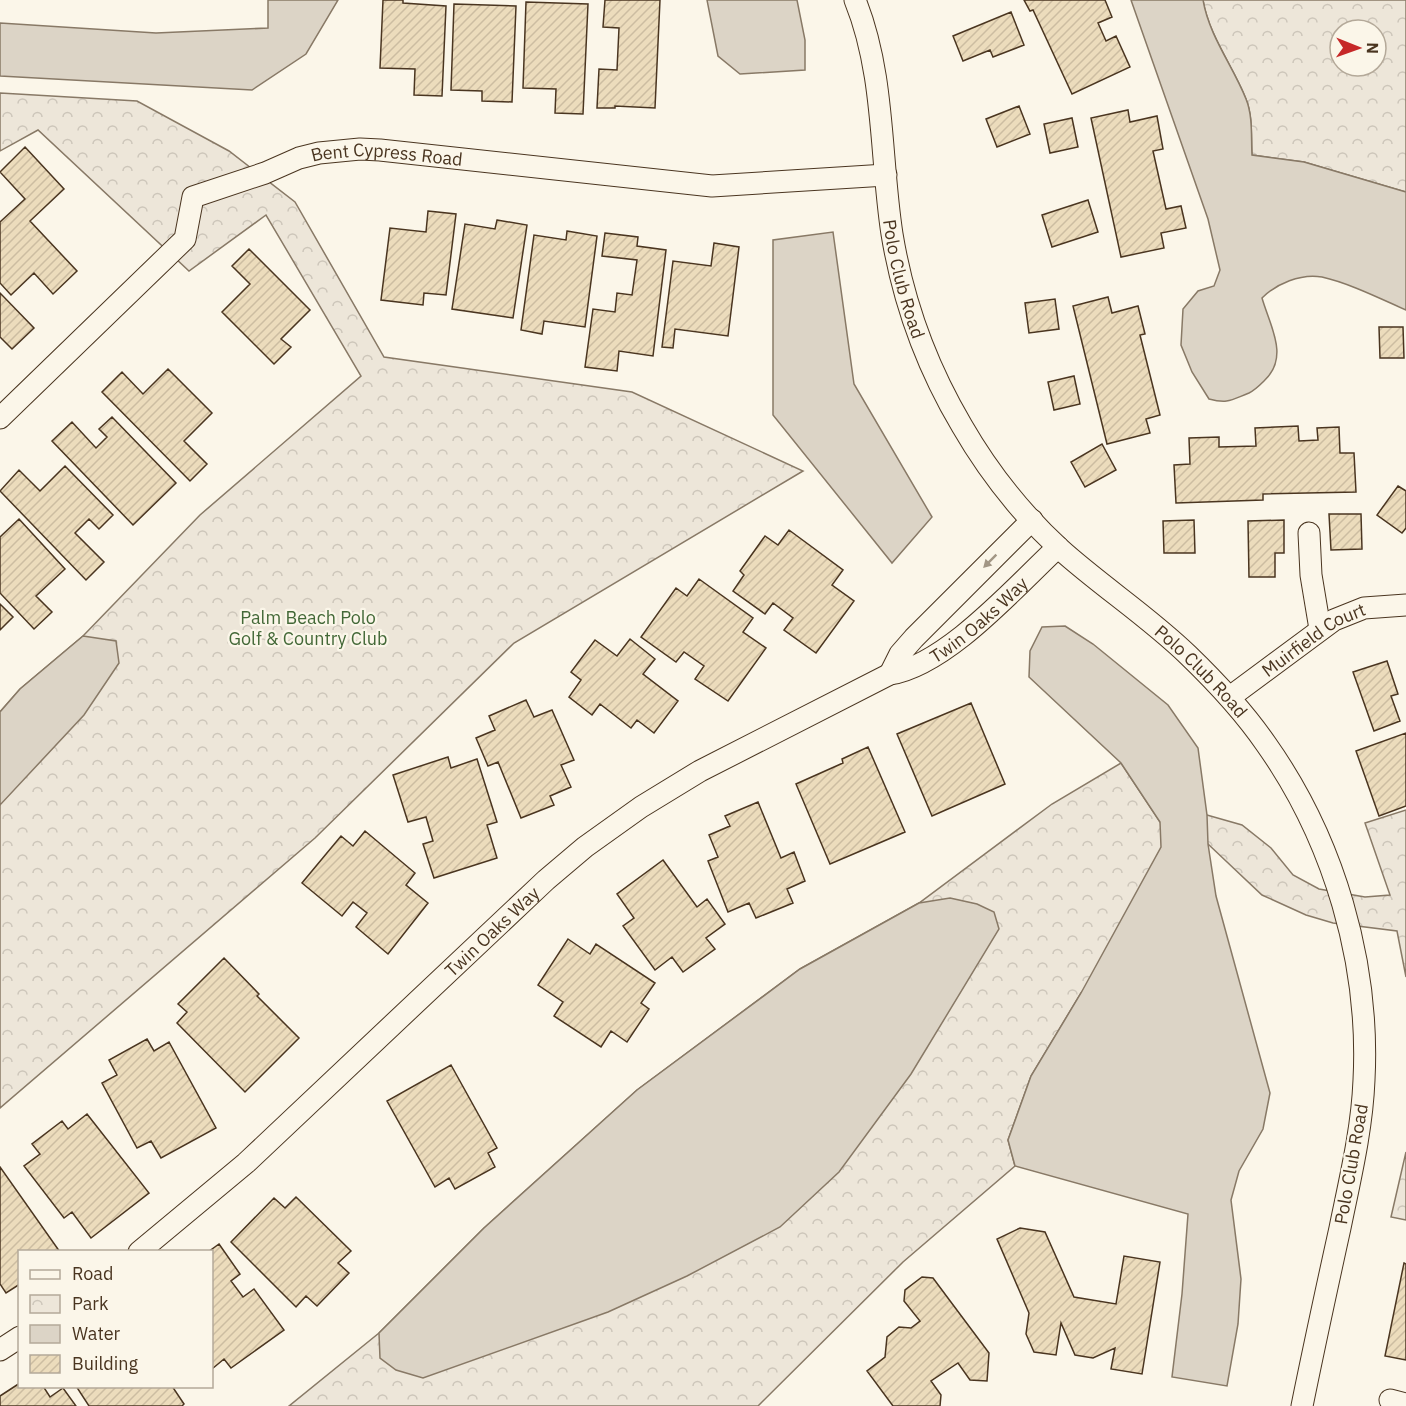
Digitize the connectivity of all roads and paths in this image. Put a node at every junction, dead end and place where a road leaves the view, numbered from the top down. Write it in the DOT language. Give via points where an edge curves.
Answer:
graph roads {
  1 [pos="855,0"];
  2 [pos="886,175"];
  3 [pos="0,417"];
  4 [pos="1032,520"];
  5 [pos="1309,533"];
  6 [pos="1058,547"];
  7 [pos="1406,605"];
  8 [pos="1320,629"];
  9 [pos="890,674"];
  10 [pos="1230,697"];
  11 [pos="140,1250"];
  12 [pos="18,1338"];
  13 [pos="0,1350"];
  14 [pos="1302,1406"];
  1 -- 2 [label="street, Polo Club Road" via="870,49 881,110"];
  2 -- 3 [label="street, Bent Cypress Road" via="712,186 380,150 319,153 299,158 193,197 185,239"];
  2 -- 4 [label="street, Polo Club Road" via="901,275 926,354 963,428 998,480"];
  4 -- 6 [label="street, Polo Club Road"];
  4 -- 9 [label="street, Twin Oaks Way, one-way" via="914,638"];
  5 -- 8 [label="street"];
  6 -- 9 [label="street, Twin Oaks Way" via="946,648 910,669"];
  6 -- 10 [label="street, Polo Club Road" via="1185,652"];
  7 -- 8 [label="street, Muirfield Court" via="1364,608"];
  8 -- 10 [label="street, Muirfield Court"];
  9 -- 11 [label="street, Twin Oaks Way" via="700,771 585,847 246,1163"];
  10 -- 14 [label="street, Polo Club Road" via="1267,745 1300,798 1326,855 1346,914 1359,975 1365,1078 1359,1140"];
  12 -- 13 [label="street"];
}
